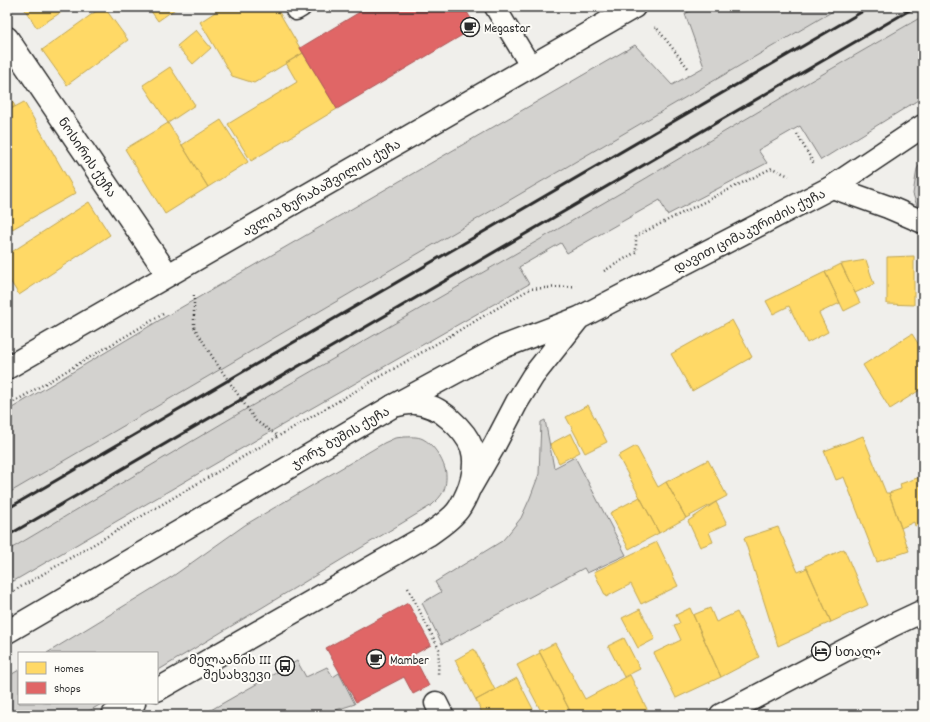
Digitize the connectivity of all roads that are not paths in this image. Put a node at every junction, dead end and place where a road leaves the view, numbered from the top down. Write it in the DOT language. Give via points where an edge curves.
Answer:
graph roads {
  1 [pos="494,7"];
  2 [pos="634,7"];
  3 [pos="7,38"];
  4 [pos="531,67"];
  5 [pos="923,126"];
  6 [pos="832,187"];
  7 [pos="923,222"];
  8 [pos="168,275"];
  9 [pos="579,318"];
  10 [pos="7,368"];
  11 [pos="393,406"];
  12 [pos="471,486"];
  13 [pos="923,611"];
  14 [pos="7,632"];
  15 [pos="158,689"];
  16 [pos="132,704"];
  17 [pos="113,715"];
  18 [pos="721,715"];
  1 -- 4 [label="lane"];
  2 -- 4 [label="street, ავლიპ ზურაბაშვილის ქუჩა"];
  3 -- 8 [label="street, ნოსირის ქუჩა"];
  4 -- 8 [label="street, ავლიპ ზურაბაშვილის ქუჩა"];
  5 -- 6 [label="street"];
  6 -- 7 [label="street, დავით ციმაკურიძის ქუჩა"];
  6 -- 9 [label="street, დავით ციმაკურიძის ქუჩა"];
  8 -- 10 [label="street, ავლიპ ზურაბაშვილის ქუჩა"];
  9 -- 11 [label="street, დავით ციმაკურიძის ქუჩა" via="500,348"];
  9 -- 12 [label="street, დავით ციმაკურიძის ქუჩა" via="533,376"];
  11 -- 12 [label="street, ჯორჯ ბუშის ქუჩა" via="413,403 429,405 442,412 456,425 472,448 474,466"];
  11 -- 14 [label="street, ჯორჯ ბუშის ქუჩა"];
  12 -- 15 [label="street, ჯორჯ ბუშის ქუჩა" via="459,509 428,535"];
  13 -- 18 [label="street"];
  16 -- 17 [label="street"];
}
